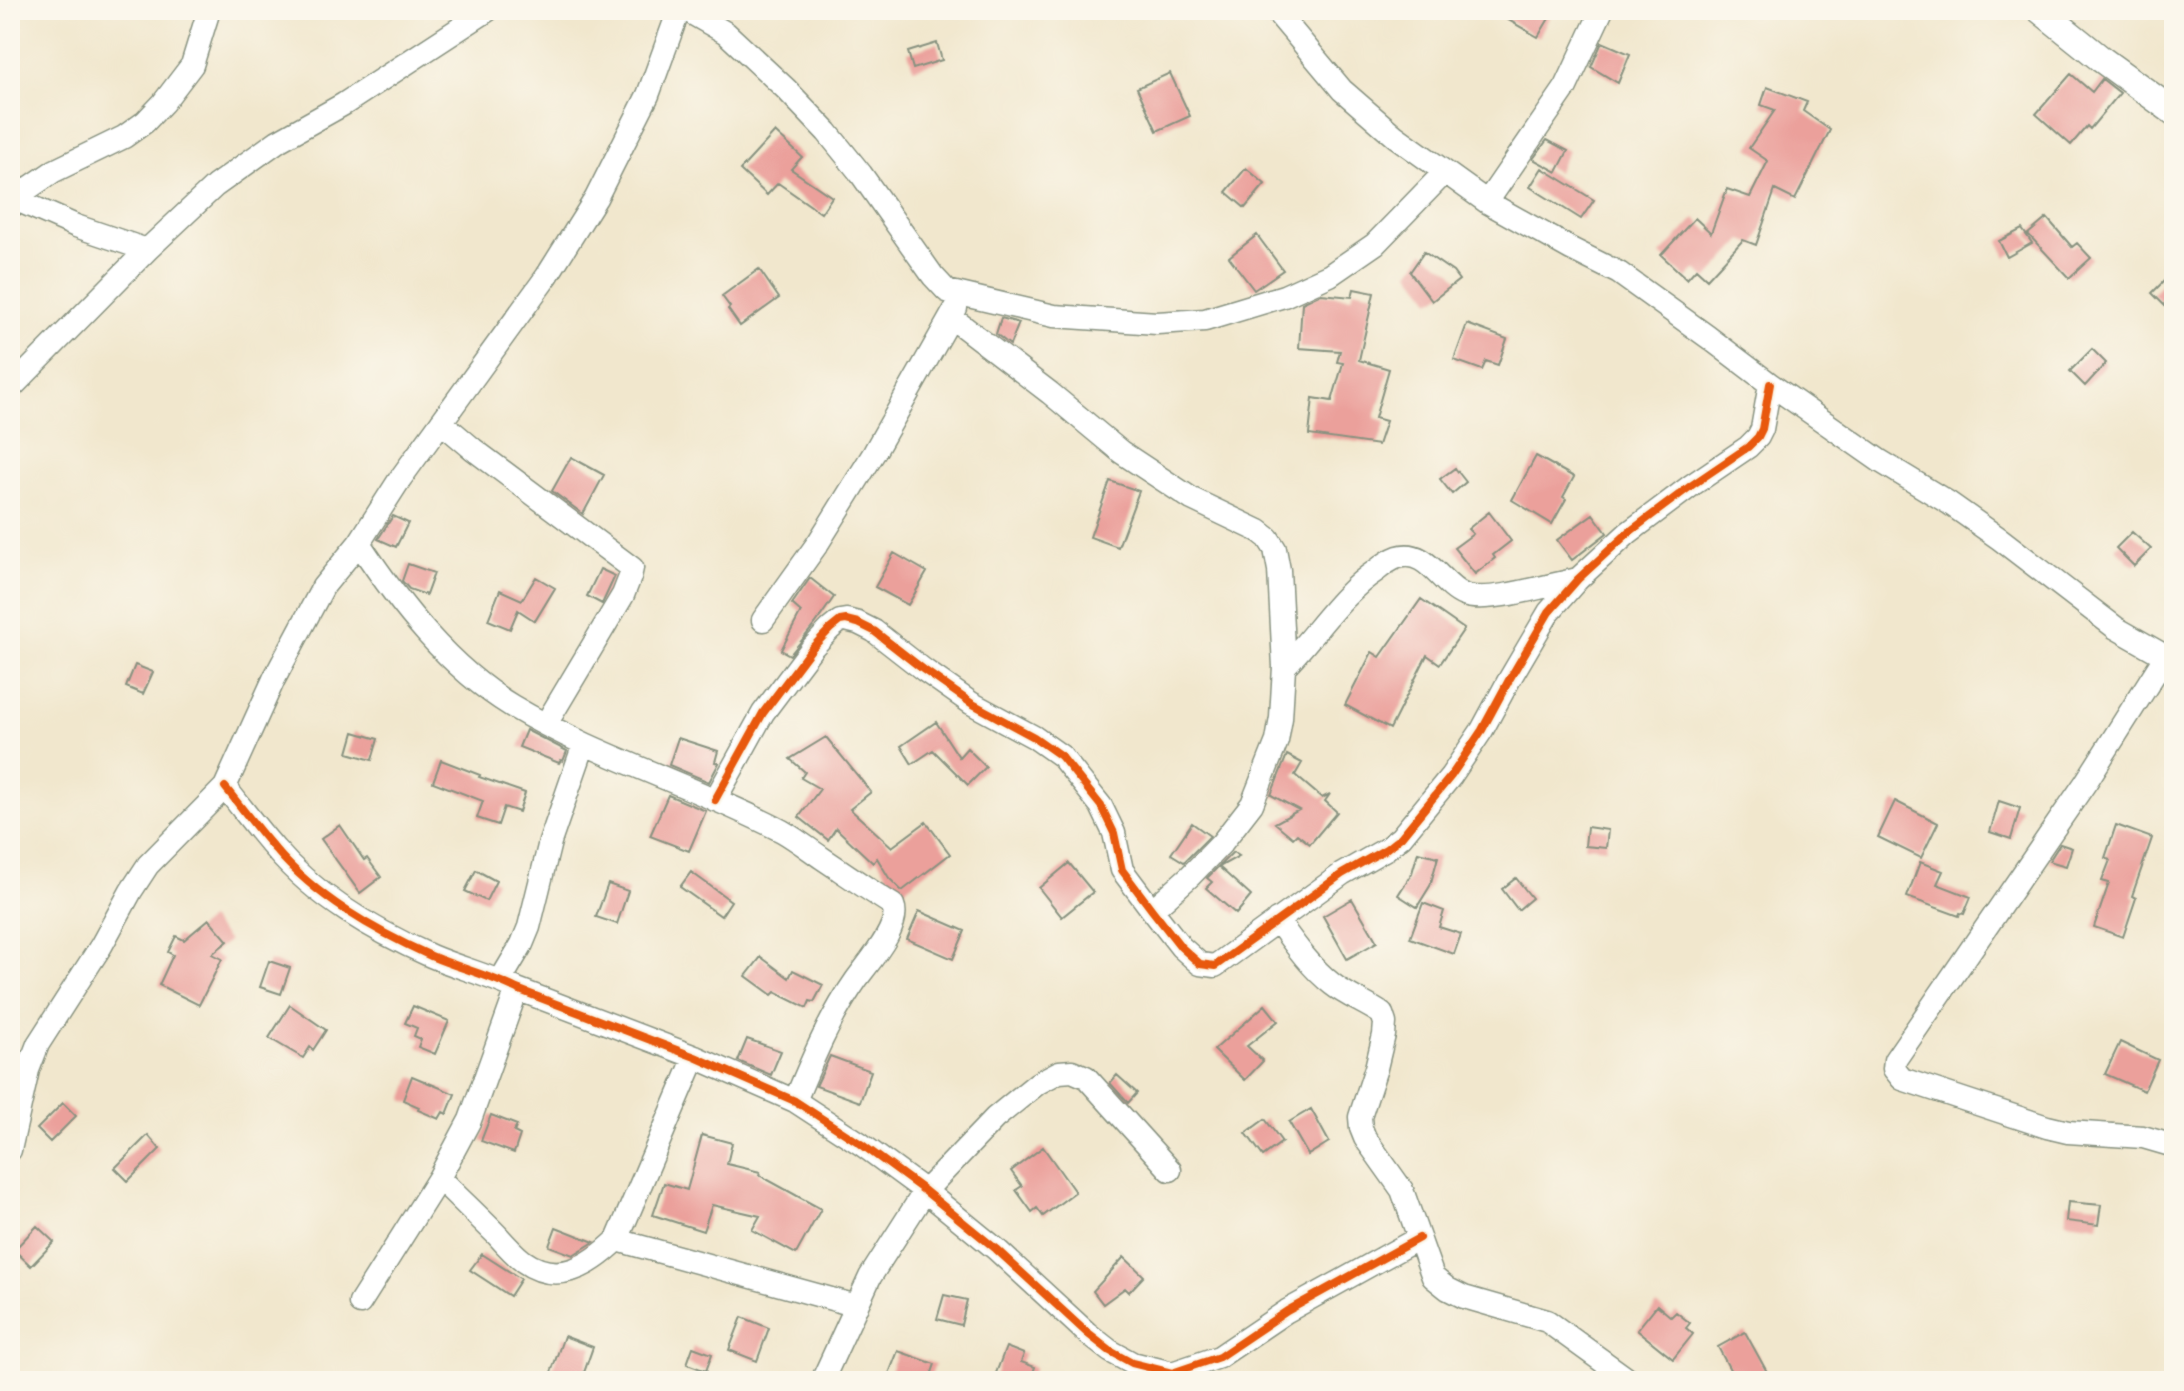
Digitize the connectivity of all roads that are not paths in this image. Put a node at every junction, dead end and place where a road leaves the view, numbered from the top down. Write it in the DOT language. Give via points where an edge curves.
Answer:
graph roads {
  1 [pos="209,10"];
  2 [pos="488,10"];
  3 [pos="679,10"];
  4 [pos="686,10"];
  5 [pos="1275,10"];
  6 [pos="1602,10"];
  7 [pos="2040,10"];
  8 [pos="2174,112"];
  9 [pos="1445,172"];
  10 [pos="12,198"];
  11 [pos="1487,202"];
  12 [pos="147,250"];
  13 [pos="962,296"];
  14 [pos="952,318"];
  15 [pos="1770,384"];
  16 [pos="10,389"];
  17 [pos="441,422"];
  18 [pos="359,543"];
  19 [pos="1578,579"];
  20 [pos="763,620"];
  21 [pos="2170,659"];
  22 [pos="1284,667"];
  23 [pos="546,724"];
  24 [pos="584,744"];
  25 [pos="225,787"];
  26 [pos="715,800"];
  27 [pos="1152,910"];
  28 [pos="1277,920"];
  29 [pos="508,985"];
  30 [pos="695,1057"];
  31 [pos="795,1101"];
  32 [pos="2174,1146"];
  33 [pos="10,1150"];
  34 [pos="1170,1170"];
  35 [pos="439,1178"];
  36 [pos="925,1191"];
  37 [pos="1419,1238"];
  38 [pos="617,1240"];
  39 [pos="360,1303"];
  40 [pos="857,1306"];
  41 [pos="822,1381"];
  42 [pos="1630,1381"];
  1 -- 10 [label="street" via="192,65 145,122"];
  2 -- 12 [label="street" via="278,141 215,186"];
  3 -- 17 [label="street" via="648,95 596,198 547,276"];
  4 -- 13 [label="street" via="726,33 807,111 861,174 933,276 947,291"];
  5 -- 9 [label="street" via="1355,103"];
  6 -- 11 [label="street" via="1566,87"];
  7 -- 8 [label="street"];
  9 -- 11 [label="street"];
  9 -- 13 [label="street" via="1375,244 1330,275 1284,296 1205,320 1157,323 1054,316"];
  10 -- 12 [label="street"];
  11 -- 15 [label="street" via="1619,273"];
  12 -- 16 [label="street"];
  13 -- 14 [label="street"];
  14 -- 20 [label="street" via="818,543"];
  14 -- 22 [label="street" via="1121,452 1192,499 1268,538 1279,570"];
  15 -- 19 [label="street" via="1762,429 1748,447 1628,533"];
  15 -- 21 [label="street" via="1949,503 2116,628"];
  17 -- 18 [label="street"];
  17 -- 23 [label="street" via="632,568 623,595"];
  18 -- 23 [label="street" via="437,644 511,705"];
  18 -- 25 [label="street" via="323,587"];
  19 -- 22 [label="street" via="1466,596 1428,564 1400,556 1359,581"];
  19 -- 28 [label="street" via="1549,612 1451,776 1401,837"];
  21 -- 32 [label="street" via="1895,1060 1894,1069 1902,1079 2047,1127 2143,1137"];
  22 -- 27 [label="street" via="1277,741 1252,804 1211,855"];
  23 -- 24 [label="street"];
  24 -- 26 [label="street"];
  24 -- 29 [label="street"];
  25 -- 29 [label="street" via="276,851 329,900 431,956"];
  25 -- 33 [label="street" via="148,865 38,1044"];
  26 -- 27 [label="street" via="763,713 812,648 846,620 874,631 971,703 1061,756 1101,806 1122,870"];
  26 -- 31 [label="street" via="784,832 895,909 893,924 833,1018"];
  27 -- 28 [label="street" via="1181,947 1208,966"];
  28 -- 37 [label="street" via="1324,977 1384,1018 1361,1128 1402,1190"];
  29 -- 30 [label="street"];
  29 -- 35 [label="street" via="470,1120"];
  30 -- 31 [label="street"];
  30 -- 38 [label="street"];
  31 -- 36 [label="street"];
  34 -- 36 [label="street" via="1086,1077 1059,1072 995,1118"];
  35 -- 38 [label="street" via="522,1260 542,1272 570,1271 600,1257"];
  35 -- 39 [label="street"];
  36 -- 37 [label="street" via="1110,1351 1172,1373 1219,1357 1287,1311"];
  36 -- 40 [label="street"];
  37 -- 42 [label="street" via="1433,1277 1448,1289 1547,1321"];
  38 -- 40 [label="street"];
  40 -- 41 [label="street"];
}
